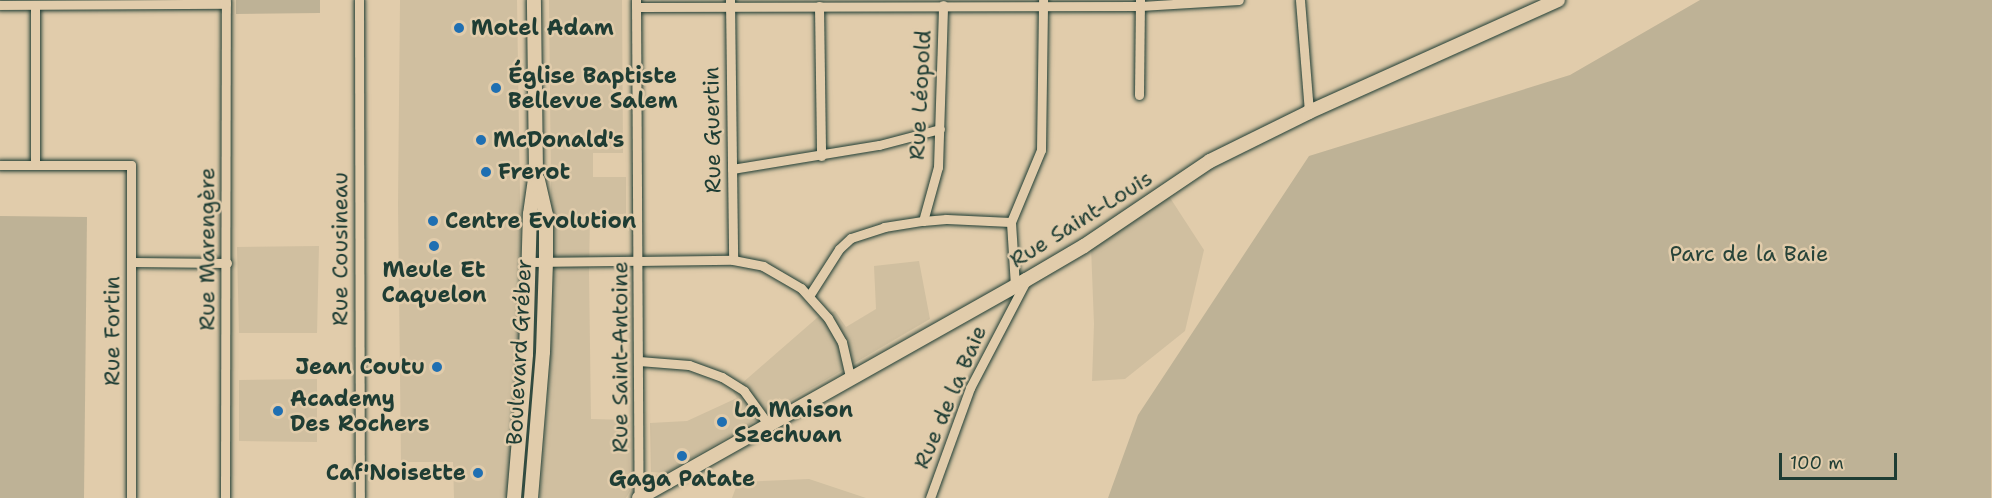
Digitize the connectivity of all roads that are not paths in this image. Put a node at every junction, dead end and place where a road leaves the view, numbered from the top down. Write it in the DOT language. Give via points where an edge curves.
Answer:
graph roads {
  1 [pos="359,0"];
  2 [pos="534,0"];
  3 [pos="1239,0"];
  4 [pos="1300,0"];
  5 [pos="1558,0"];
  6 [pos="226,2"];
  7 [pos="730,3"];
  8 [pos="1043,3"];
  9 [pos="1140,3"];
  10 [pos="636,4"];
  11 [pos="0,5"];
  12 [pos="35,5"];
  13 [pos="944,5"];
  14 [pos="819,6"];
  15 [pos="1139,94"];
  16 [pos="1309,112"];
  17 [pos="940,129"];
  18 [pos="821,156"];
  19 [pos="0,165"];
  20 [pos="35,165"];
  21 [pos="732,169"];
  22 [pos="536,172"];
  23 [pos="923,221"];
  24 [pos="1011,222"];
  25 [pos="733,260"];
  26 [pos="638,261"];
  27 [pos="132,262"];
  28 [pos="227,262"];
  29 [pos="530,262"];
  30 [pos="546,262"];
  31 [pos="1021,283"];
  32 [pos="809,296"];
  33 [pos="639,362"];
  34 [pos="851,380"];
  35 [pos="768,424"];
  36 [pos="131,498"];
  37 [pos="225,498"];
  38 [pos="360,498"];
  39 [pos="514,498"];
  40 [pos="531,498"];
  41 [pos="639,498"];
  42 [pos="930,498"];
  1 -- 38 [label="street, Rue Cousineau"];
  2 -- 22 [label="street, Boulevard Gréber"];
  3 -- 9 [label="street"];
  4 -- 16 [label="street"];
  5 -- 16 [label="street, Rue Saint-Louis"];
  6 -- 12 [label="street"];
  6 -- 28 [label="street, Rue Marengère"];
  7 -- 10 [label="street"];
  7 -- 14 [label="street"];
  7 -- 21 [label="street, Rue Guertin"];
  8 -- 9 [label="street"];
  8 -- 13 [label="street"];
  8 -- 24 [label="street" via="1041,150"];
  9 -- 15 [label="street"];
  10 -- 26 [label="street, Rue Saint-Antoine"];
  11 -- 12 [label="street"];
  12 -- 20 [label="street"];
  13 -- 14 [label="street"];
  13 -- 17 [label="street, Rue Léopold"];
  14 -- 18 [label="street"];
  16 -- 31 [label="street, Rue Saint-Louis" via="1210,161 1084,246"];
  17 -- 18 [label="street"];
  17 -- 23 [label="street, Rue Léopold" via="938,167"];
  18 -- 21 [label="street"];
  19 -- 20 [label="street"];
  20 -- 27 [label="street, Rue Fortin" via="131,165"];
  21 -- 25 [label="street, Rue Guertin"];
  22 -- 29 [label="street, Boulevard Gréber" via="530,214"];
  22 -- 30 [label="street, Boulevard Gréber" via="546,215"];
  23 -- 24 [label="street"];
  23 -- 32 [label="street" via="884,227 851,238 838,249"];
  24 -- 31 [label="street"];
  25 -- 26 [label="street"];
  25 -- 32 [label="street" via="763,266"];
  26 -- 30 [label="street"];
  26 -- 33 [label="street, Rue Saint-Antoine"];
  27 -- 28 [label="street"];
  27 -- 36 [label="street, Rue Fortin"];
  28 -- 37 [label="street, Rue Marengère"];
  29 -- 30 [label="street"];
  29 -- 39 [label="street, Boulevard Gréber"];
  30 -- 40 [label="street, Boulevard Gréber"];
  31 -- 34 [label="street, Rue Saint-Louis"];
  31 -- 42 [label="street, Rue de la Baie" via="970,388"];
  32 -- 34 [label="street" via="842,342"];
  33 -- 35 [label="street" via="689,365 722,377 744,391"];
  33 -- 41 [label="street, Rue Saint-Antoine"];
  34 -- 35 [label="street, Rue Saint-Louis"];
  35 -- 41 [label="street, Rue Saint-Louis"];
}
